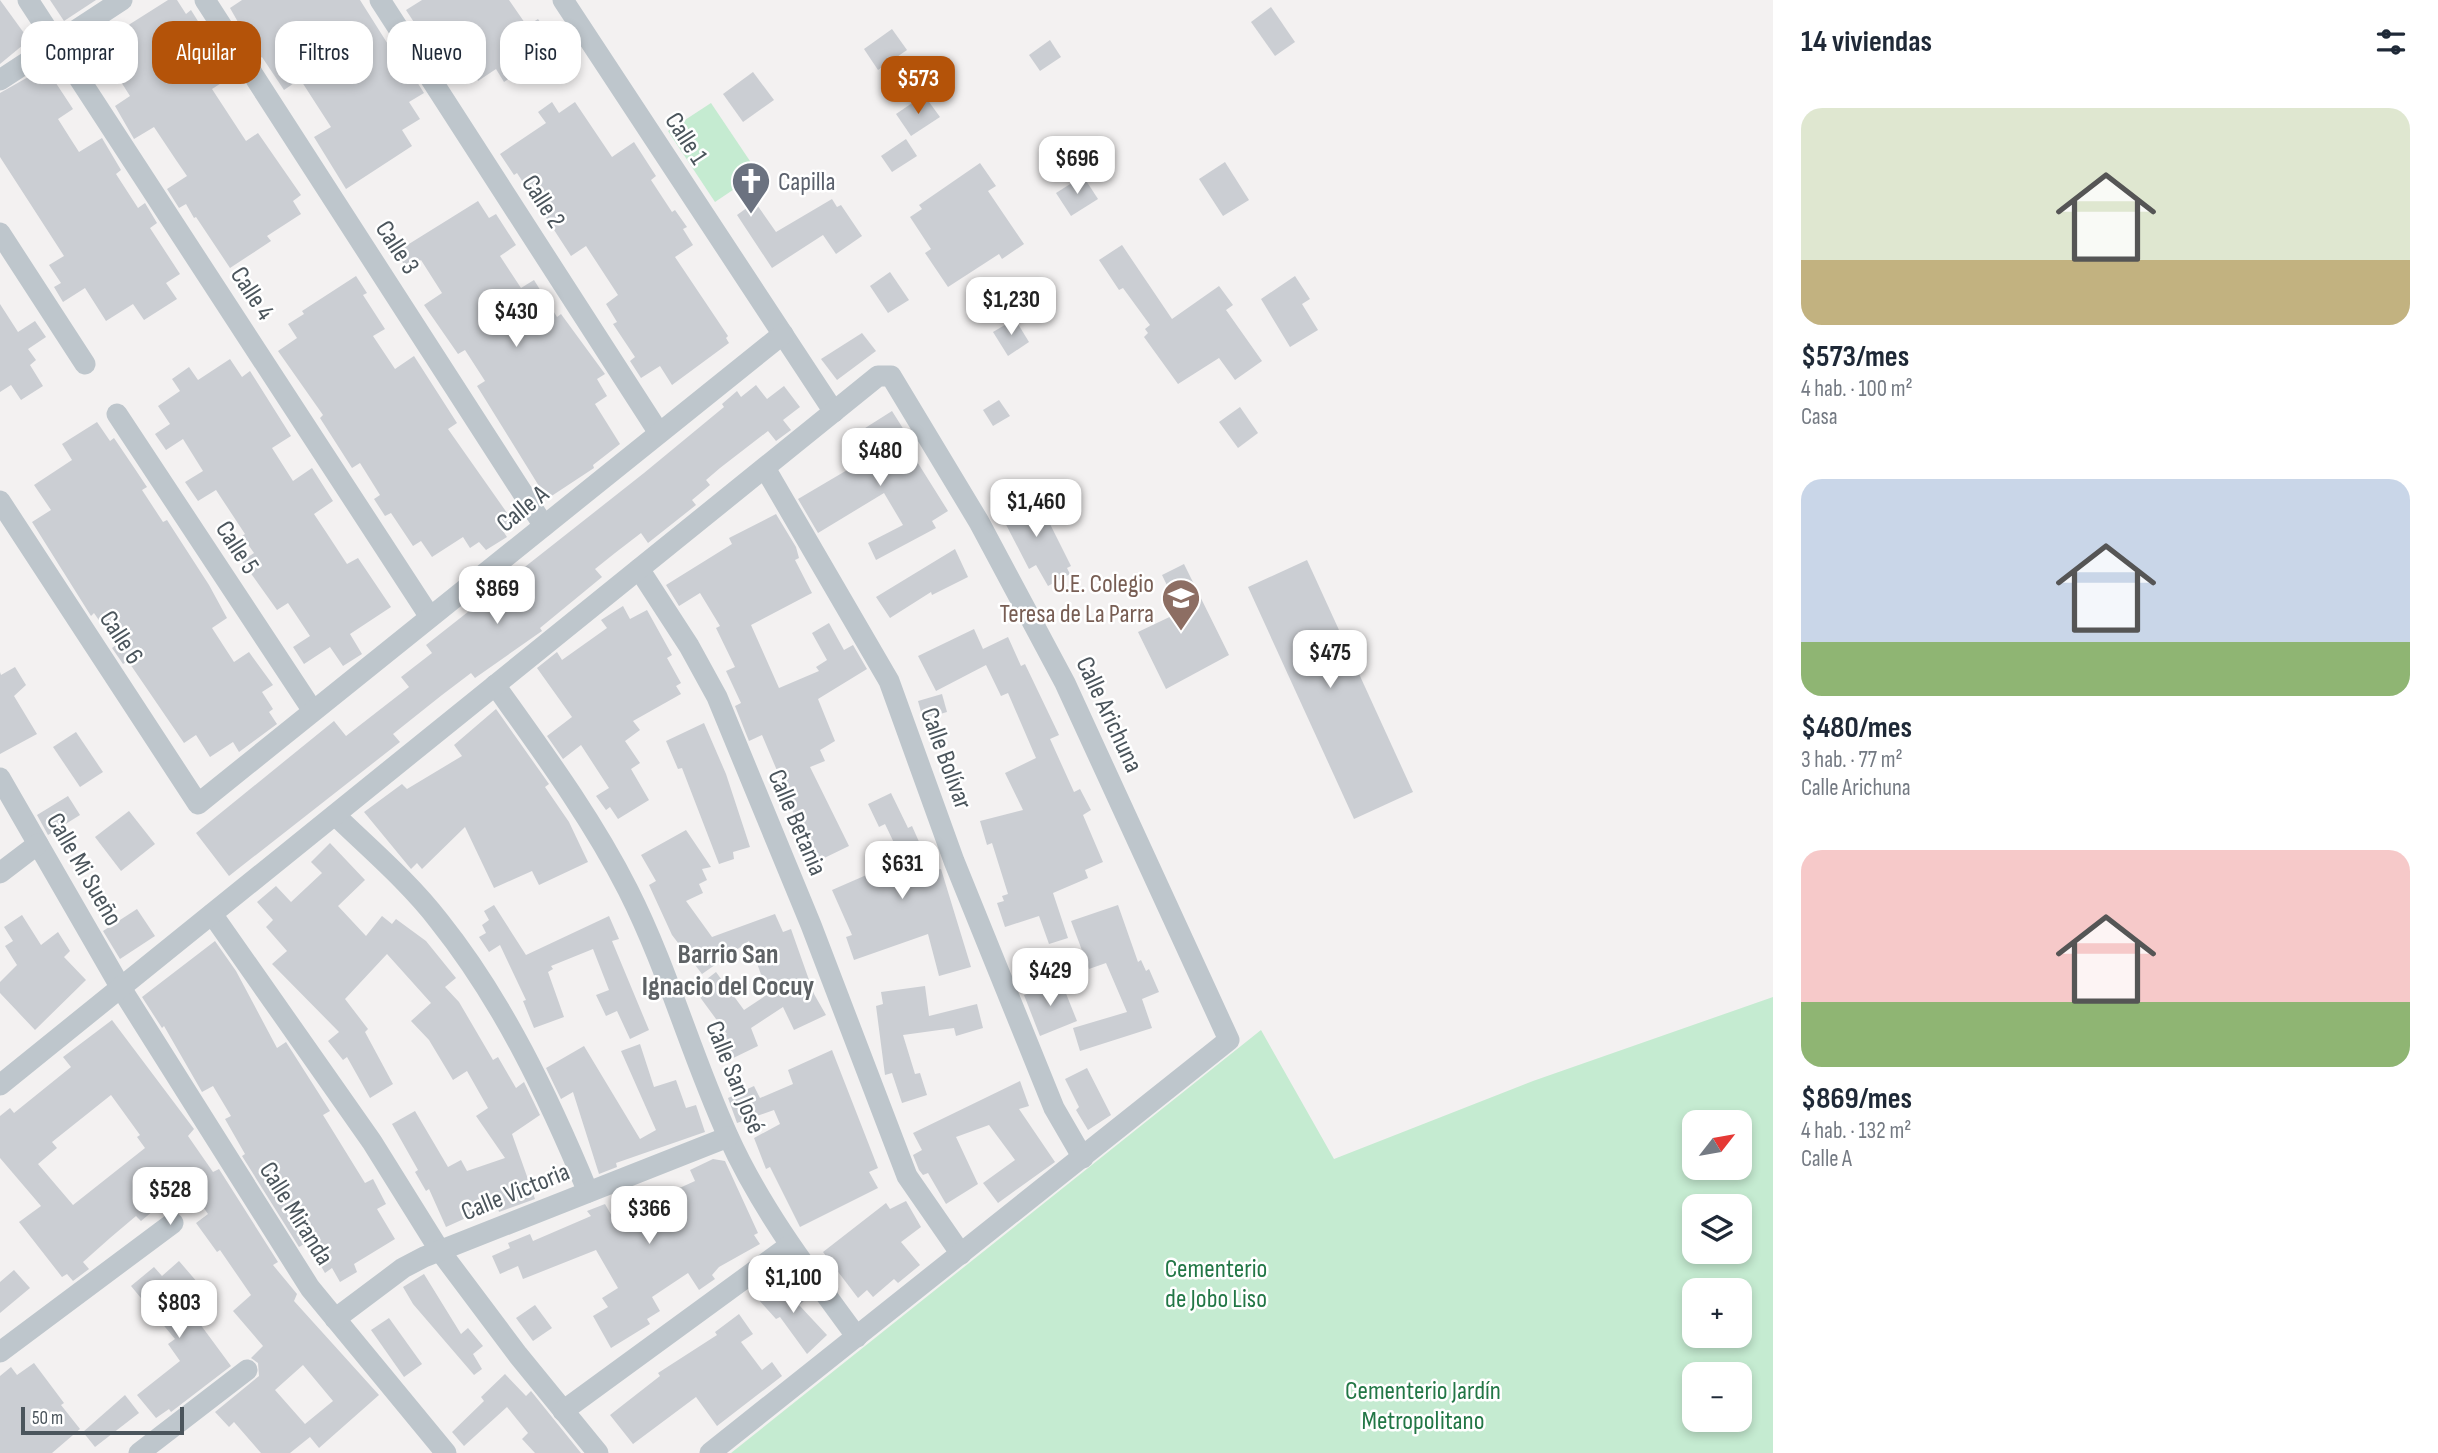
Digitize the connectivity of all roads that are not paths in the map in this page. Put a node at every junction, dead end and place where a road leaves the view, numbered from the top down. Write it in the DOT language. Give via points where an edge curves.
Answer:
graph roads {
  1 [pos="28,0"];
  2 [pos="122,0"];
  3 [pos="205,0"];
  4 [pos="380,0"];
  5 [pos="563,0"];
  6 [pos="42,21"];
  7 [pos="90,21"];
  8 [pos="21,66"];
  9 [pos="0,80"];
  10 [pos="84,84"];
  11 [pos="0,233"];
  12 [pos="783,334"];
  13 [pos="85,365"];
  14 [pos="834,412"];
  15 [pos="117,414"];
  16 [pos="659,433"];
  17 [pos="765,468"];
  18 [pos="0,501"];
  19 [pos="544,526"];
  20 [pos="639,569"];
  21 [pos="430,617"];
  22 [pos="495,685"];
  23 [pos="313,711"];
  24 [pos="1,780"];
  25 [pos="198,804"];
  26 [pos="335,814"];
  27 [pos="38,844"];
  28 [pos="0,873"];
  29 [pos="212,914"];
  30 [pos="121,988"];
  31 [pos="0,1086"];
  32 [pos="728,1137"];
  33 [pos="1083,1157"];
  34 [pos="588,1192"];
  35 [pos="173,1223"];
  36 [pos="789,1245"];
  37 [pos="440,1251"];
  38 [pos="961,1254"];
  39 [pos="335,1319"];
  40 [pos="857,1337"];
  41 [pos="0,1352"];
  42 [pos="247,1370"];
  43 [pos="563,1411"];
  44 [pos="139,1453"];
  45 [pos="446,1453"];
  46 [pos="598,1453"];
  47 [pos="710,1453"];
  1 -- 6 [label="street, Calle 4"];
  2 -- 7 [label="street"];
  3 -- 19 [label="street, Calle 3"];
  4 -- 16 [label="street, Calle 2"];
  5 -- 12 [label="street, Calle 1"];
  8 -- 9 [label="street"];
  10 -- 21 [label="street, Calle 4"];
  11 -- 13 [label="street"];
  12 -- 14 [label="street, Calle 1"];
  12 -- 16 [label="street, Calle A"];
  14 -- 17 [label="street"];
  14 -- 33 [label="street, Calle Arichuna" via="878,376 886,374 897,381 1054,660 1229,1040"];
  15 -- 23 [label="street, Calle 5"];
  16 -- 19 [label="street, Calle A"];
  17 -- 20 [label="street"];
  17 -- 33 [label="street, Calle Bolívar" via="889,681 954,861 1054,1108"];
  18 -- 25 [label="street, Calle 6"];
  19 -- 21 [label="street, Calle A"];
  20 -- 22 [label="street"];
  20 -- 38 [label="street, Calle Betania" via="717,697 907,1176"];
  21 -- 23 [label="street, Calle A"];
  22 -- 26 [label="street"];
  22 -- 32 [label="street, Calle San José" via="596,830 628,891"];
  23 -- 25 [label="street, Calle A"];
  24 -- 27 [label="street, Calle Mi Sueño"];
  26 -- 29 [label="street"];
  26 -- 34 [label="street" via="410,888 470,963 540,1087"];
  27 -- 28 [label="street"];
  27 -- 30 [label="street, Calle Mi Sueño"];
  29 -- 30 [label="street"];
  29 -- 37 [label="street" via="372,1142"];
  30 -- 31 [label="street"];
  30 -- 39 [label="street, Calle Miranda" via="310,1288"];
  32 -- 34 [label="street, Calle Victoria"];
  32 -- 36 [label="street, Calle San José"];
  33 -- 38 [label="street"];
  34 -- 37 [label="street, Calle Victoria"];
  35 -- 41 [label="street"];
  36 -- 40 [label="street, Calle San José"];
  36 -- 43 [label="street"];
  37 -- 39 [label="street, Calle Victoria" via="404,1268"];
  37 -- 43 [label="street"];
  38 -- 40 [label="street"];
  39 -- 45 [label="street, Calle Miranda"];
  40 -- 47 [label="street"];
  42 -- 44 [label="street"];
  43 -- 46 [label="street"];
}
